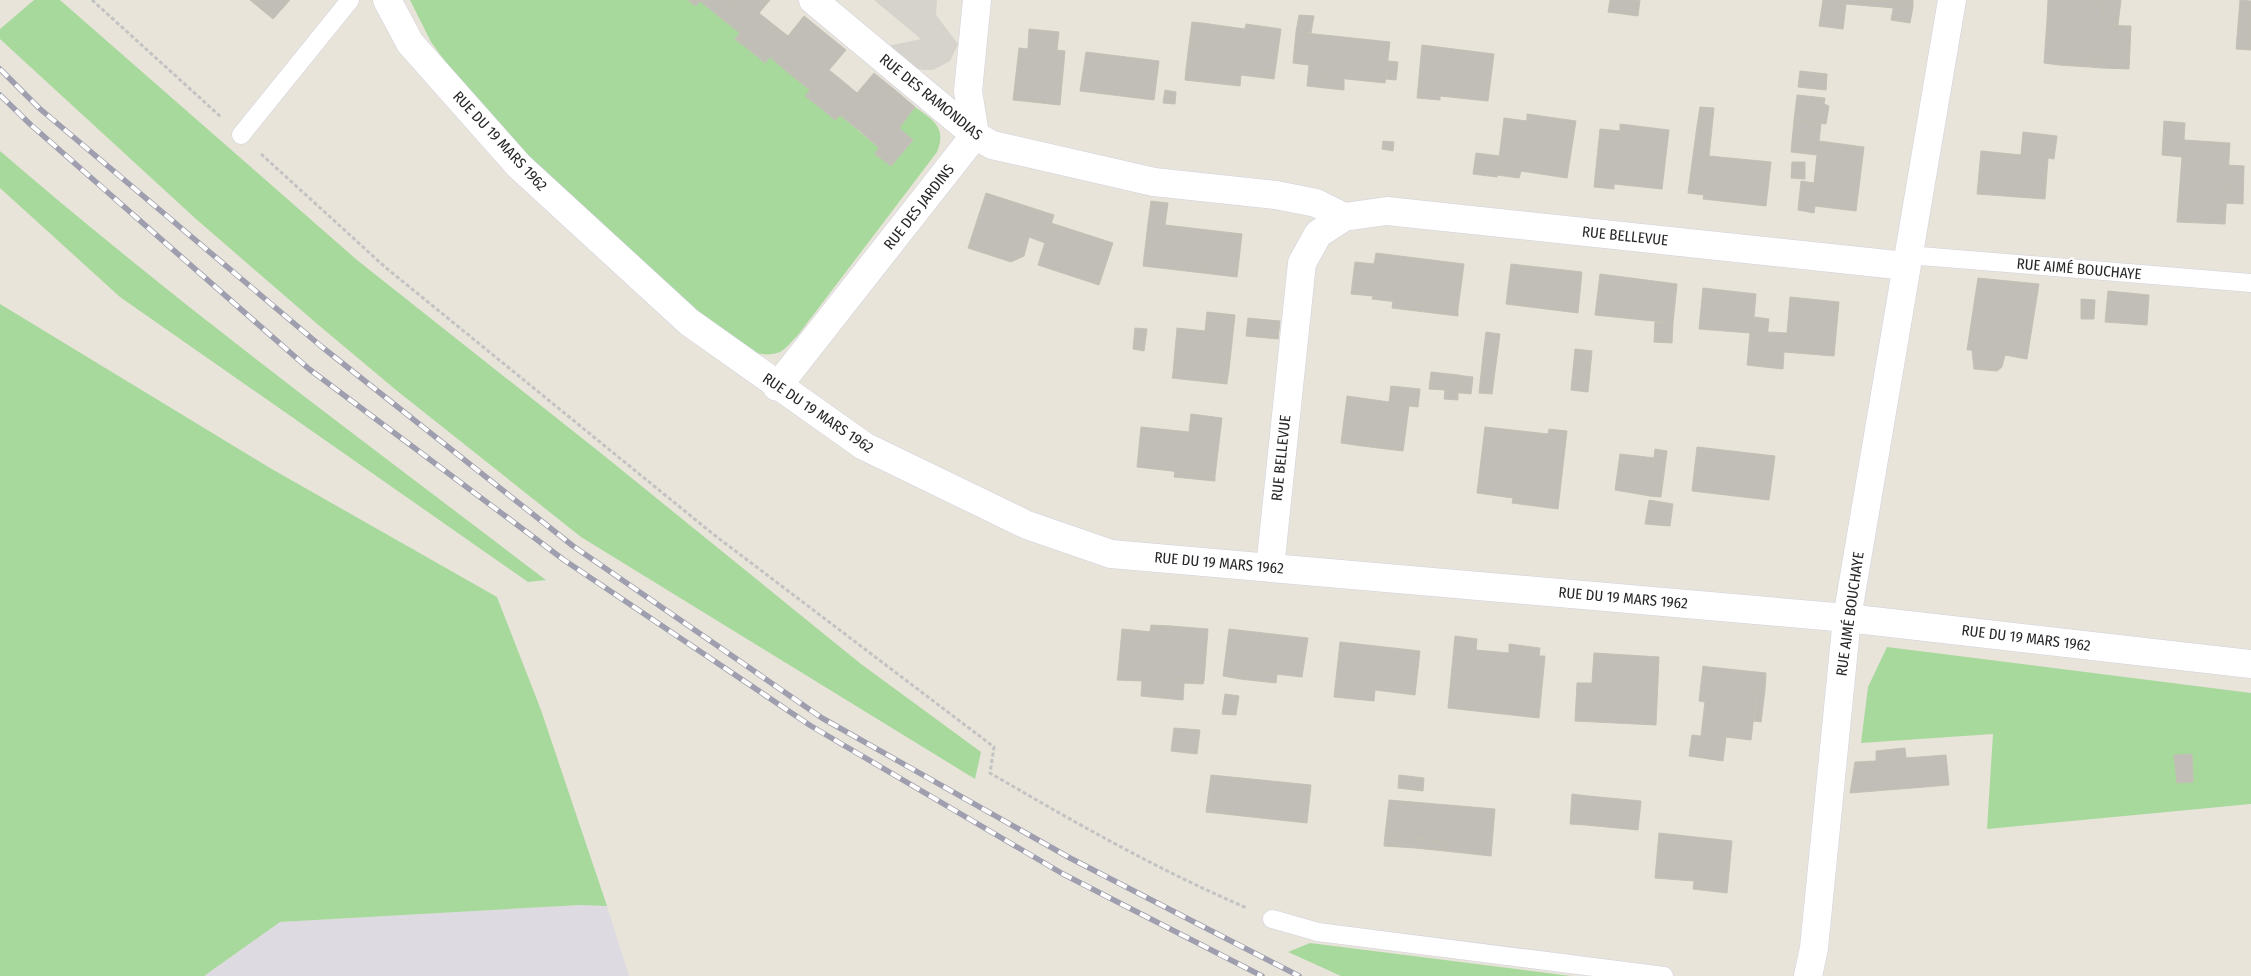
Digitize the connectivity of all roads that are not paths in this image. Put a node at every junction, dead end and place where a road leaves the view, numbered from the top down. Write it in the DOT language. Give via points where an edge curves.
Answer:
graph roads {
  1 [pos="350,0"];
  2 [pos="387,0"];
  3 [pos="813,0"];
  4 [pos="977,0"];
  5 [pos="1952,0"];
  6 [pos="241,135"];
  7 [pos="976,135"];
  8 [pos="1344,218"];
  9 [pos="1907,261"];
  10 [pos="2251,283"];
  11 [pos="778,387"];
  12 [pos="1270,568"];
  13 [pos="1848,618"];
  14 [pos="2251,664"];
  15 [pos="1272,919"];
  16 [pos="1664,976"];
  17 [pos="1808,976"];
  1 -- 6 [label="lane"];
  2 -- 11 [label="street, RUE DU 19 MARS 1962" via="410,43 519,166 689,322"];
  3 -- 7 [label="street, RUE DES RAMONDIAS"];
  4 -- 7 [label="street" via="968,92"];
  5 -- 9 [label="street, RUE AIMÉ BOUCHAYE"];
  7 -- 8 [label="street, RUE DES RAMONDIAS" via="992,145 1154,182 1276,195 1316,203"];
  7 -- 11 [label="street, RUE DES JARDINS"];
  8 -- 9 [label="street, RUE BELLEVUE" via="1387,211"];
  8 -- 12 [label="street, RUE BELLEVUE" via="1318,234 1302,263"];
  9 -- 10 [label="lane, RUE AIMÉ BOUCHAYE"];
  9 -- 13 [label="street, RUE AIMÉ BOUCHAYE"];
  11 -- 12 [label="street, RUE DU 19 MARS 1962" via="864,446 1027,525 1111,554"];
  12 -- 13 [label="street, RUE DU 19 MARS 1962"];
  13 -- 14 [label="street, RUE DU 19 MARS 1962"];
  13 -- 17 [label="street, RUE AIMÉ BOUCHAYE" via="1814,948"];
  15 -- 16 [label="lane" via="1318,932"];
}
